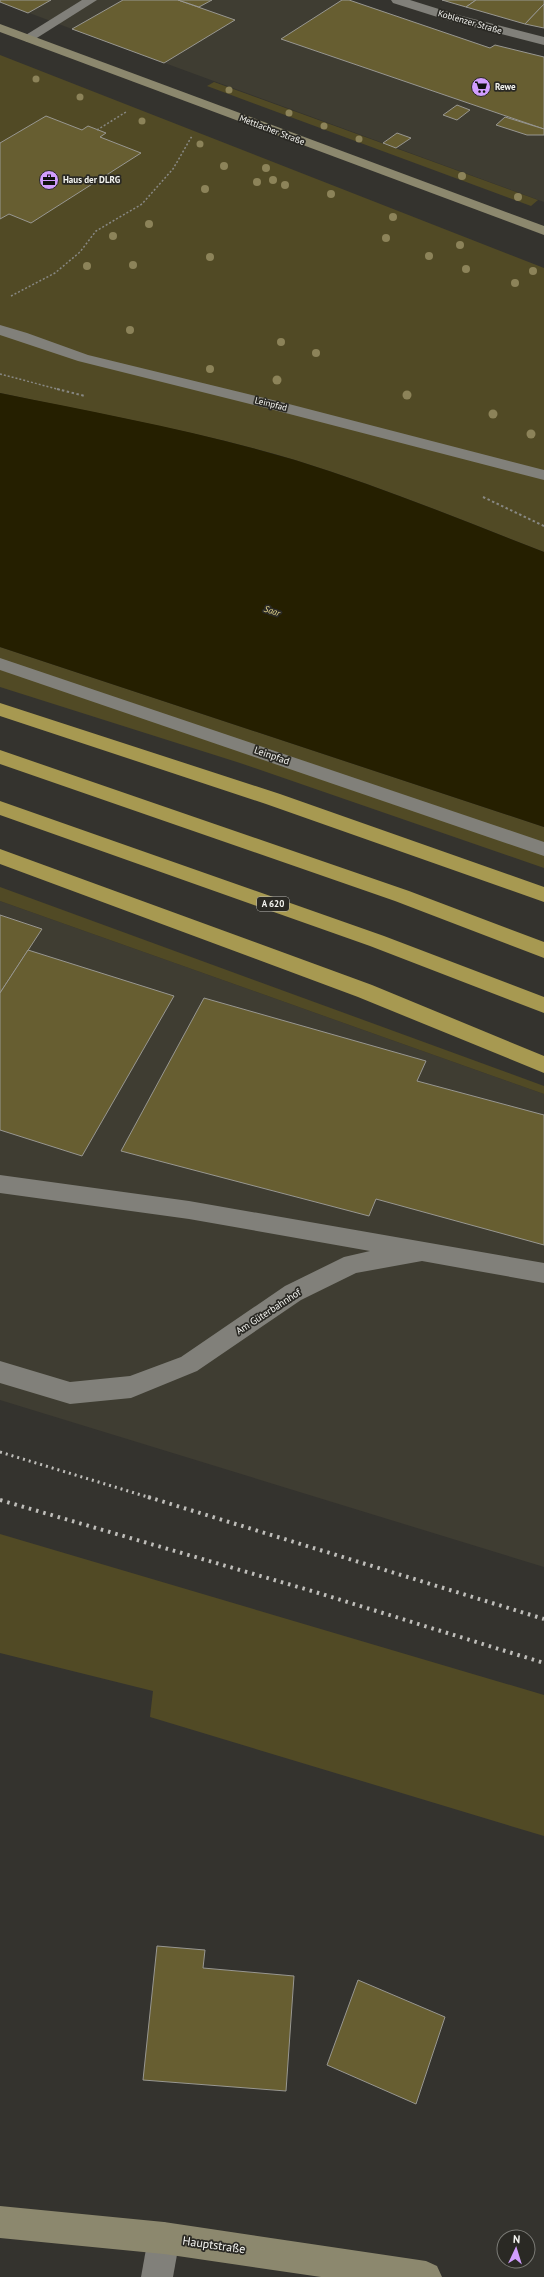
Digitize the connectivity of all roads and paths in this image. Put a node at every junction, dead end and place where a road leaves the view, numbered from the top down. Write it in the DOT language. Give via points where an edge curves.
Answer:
graph roads {
  1 [pos="91,0"];
  2 [pos="397,0"];
  3 [pos="0,28"];
  4 [pos="27,38"];
  5 [pos="544,41"];
  6 [pos="122,115"];
  7 [pos="97,130"];
  8 [pos="195,132"];
  9 [pos="543,230"];
  10 [pos="7,299"];
  11 [pos="0,330"];
  12 [pos="544,475"];
  13 [pos="0,664"];
  14 [pos="0,709"];
  15 [pos="0,757"];
  16 [pos="0,808"];
  17 [pos="544,849"];
  18 [pos="0,856"];
  19 [pos="544,895"];
  20 [pos="544,950"];
  21 [pos="544,1005"];
  22 [pos="544,1065"];
  23 [pos="0,1184"];
  24 [pos="422,1250"];
  25 [pos="542,1274"];
  26 [pos="0,1372"];
  27 [pos="0,2222"];
  28 [pos="164,2238"];
  29 [pos="158,2277"];
  30 [pos="426,2277"];
  1 -- 4 [label="street"];
  2 -- 5 [label="street, Koblenzer Straße" via="454,18"];
  3 -- 4 [label="street, Mettlacher Straße"];
  4 -- 9 [label="street, Mettlacher Straße"];
  6 -- 7 [label="path"];
  8 -- 10 [label="path" via="173,169 142,204 96,230 80,252 55,273"];
  11 -- 12 [label="street, Leinpfad" via="83,358"];
  13 -- 17 [label="street, Leinpfad"];
  14 -- 19 [label="highway" via="236,786 460,863"];
  15 -- 20 [label="highway" via="402,896"];
  16 -- 21 [label="highway, A 620" via="377,941"];
  18 -- 22 [label="highway" via="365,991"];
  23 -- 24 [label="street" via="189,1210"];
  24 -- 25 [label="street, Am Güterbahnhof"];
  24 -- 26 [label="street, Am Güterbahnhof" via="352,1264 293,1293 189,1364 132,1387 70,1393"];
  27 -- 28 [label="street, Hauptstraße"];
  28 -- 29 [label="street"];
  28 -- 30 [label="street, Hauptstraße"];
}
